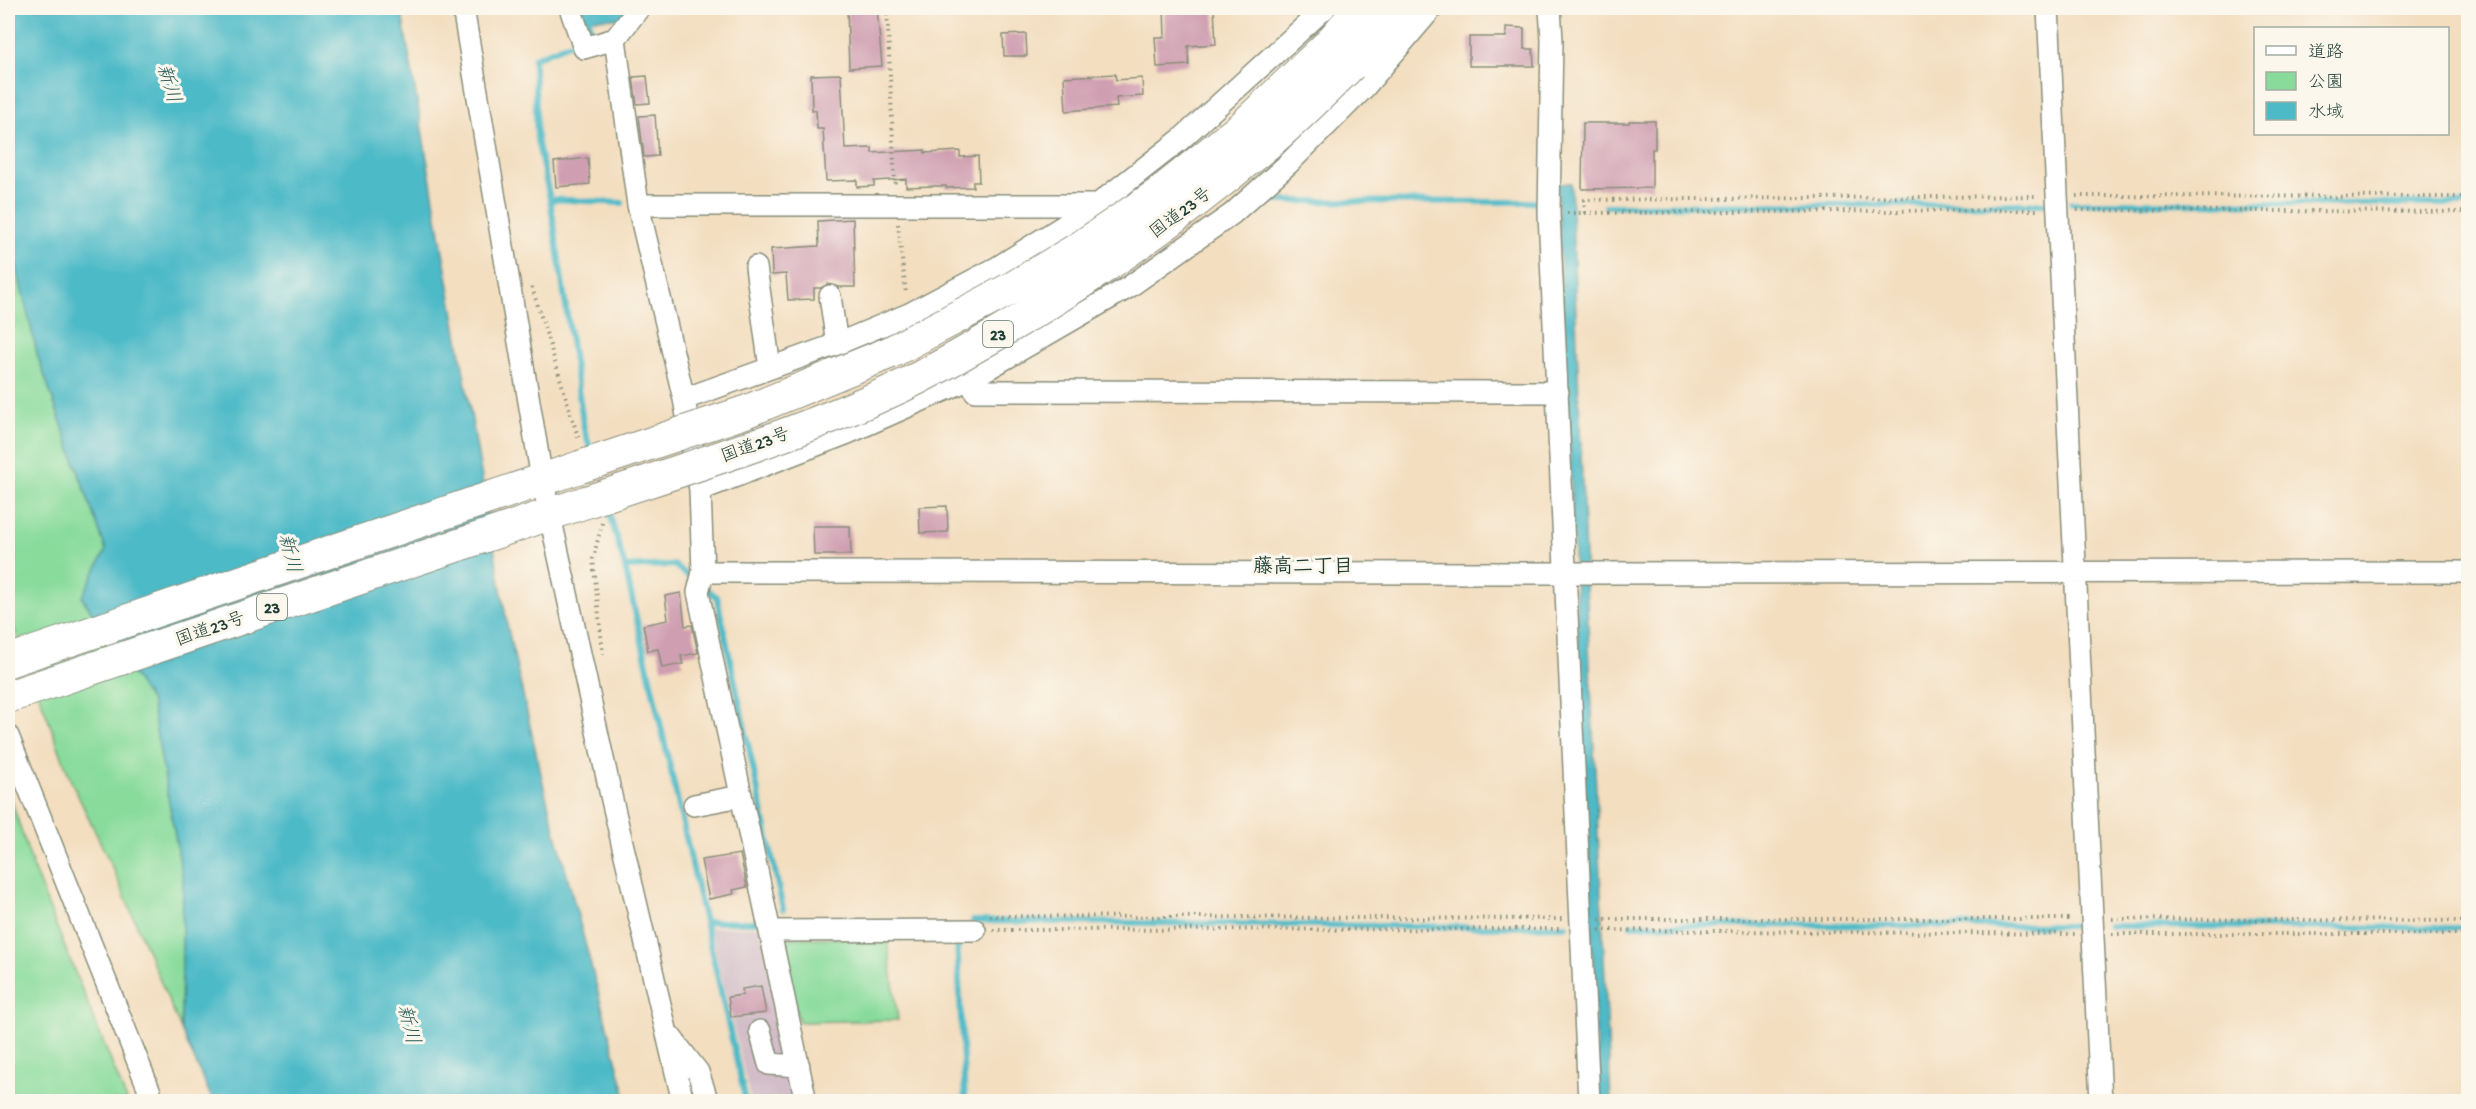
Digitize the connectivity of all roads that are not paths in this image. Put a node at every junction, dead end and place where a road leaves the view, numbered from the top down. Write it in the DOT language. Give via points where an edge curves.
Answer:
graph roads {
  1 [pos="463,8"];
  2 [pos="570,8"];
  3 [pos="639,8"];
  4 [pos="1325,8"];
  5 [pos="1361,8"];
  6 [pos="1402,8"];
  7 [pos="1432,8"];
  8 [pos="1550,8"];
  9 [pos="2048,8"];
  10 [pos="615,39"];
  11 [pos="638,205"];
  12 [pos="1098,205"];
  13 [pos="756,267"];
  14 [pos="830,296"];
  15 [pos="837,344"];
  16 [pos="770,368"];
  17 [pos="970,379"];
  18 [pos="1558,392"];
  19 [pos="684,399"];
  20 [pos="535,482"];
  21 [pos="699,490"];
  22 [pos="543,515"];
  23 [pos="2076,572"];
  24 [pos="2469,572"];
  25 [pos="1576,573"];
  26 [pos="701,580"];
  27 [pos="8,661"];
  28 [pos="8,697"];
  29 [pos="8,736"];
  30 [pos="741,796"];
  31 [pos="694,805"];
  32 [pos="980,923"];
  33 [pos="770,931"];
  34 [pos="760,1030"];
  35 [pos="666,1031"];
  36 [pos="799,1066"];
  37 [pos="154,1101"];
  38 [pos="683,1101"];
  39 [pos="708,1101"];
  40 [pos="806,1101"];
  41 [pos="1589,1101"];
  42 [pos="2101,1101"];
  1 -- 20 [label="street"];
  2 -- 10 [label="street" via="584,48"];
  3 -- 10 [label="street"];
  4 -- 12 [label="street" via="1179,140"];
  5 -- 20 [label="highway, 国道23号 / 23, bridge" via="1242,127 1157,195 1012,288 891,352 745,412"];
  6 -- 22 [label="highway, 国道23号 / 23, bridge" via="1351,65 1262,148 1099,272 1029,315 903,386 821,421"];
  7 -- 17 [label="street" via="1364,88 1232,214 1130,287"];
  8 -- 18 [label="street" via="1549,213"];
  9 -- 23 [label="street"];
  10 -- 11 [label="street"];
  11 -- 12 [label="street"];
  11 -- 19 [label="street"];
  12 -- 15 [label="street" via="998,267 909,314"];
  13 -- 16 [label="street"];
  14 -- 15 [label="street"];
  15 -- 16 [label="street"];
  16 -- 19 [label="street"];
  17 -- 18 [label="street" via="975,391"];
  17 -- 21 [label="street" via="848,433"];
  18 -- 25 [label="street"];
  19 -- 21 [label="street"];
  20 -- 22 [label="street"];
  20 -- 27 [label="highway, 国道23号 / 23"];
  21 -- 26 [label="street"];
  22 -- 28 [label="highway, 国道23号 / 23"];
  22 -- 35 [label="street"];
  23 -- 24 [label="street"];
  23 -- 25 [label="street"];
  23 -- 42 [label="street"];
  25 -- 26 [label="street"];
  25 -- 41 [label="street"];
  26 -- 30 [label="street"];
  29 -- 37 [label="street"];
  30 -- 31 [label="street"];
  30 -- 33 [label="street"];
  32 -- 33 [label="street"];
  33 -- 36 [label="street"];
  34 -- 36 [label="street" via="769,1064"];
  35 -- 38 [label="street"];
  35 -- 39 [label="street" via="698,1072"];
  36 -- 40 [label="street"];
}
